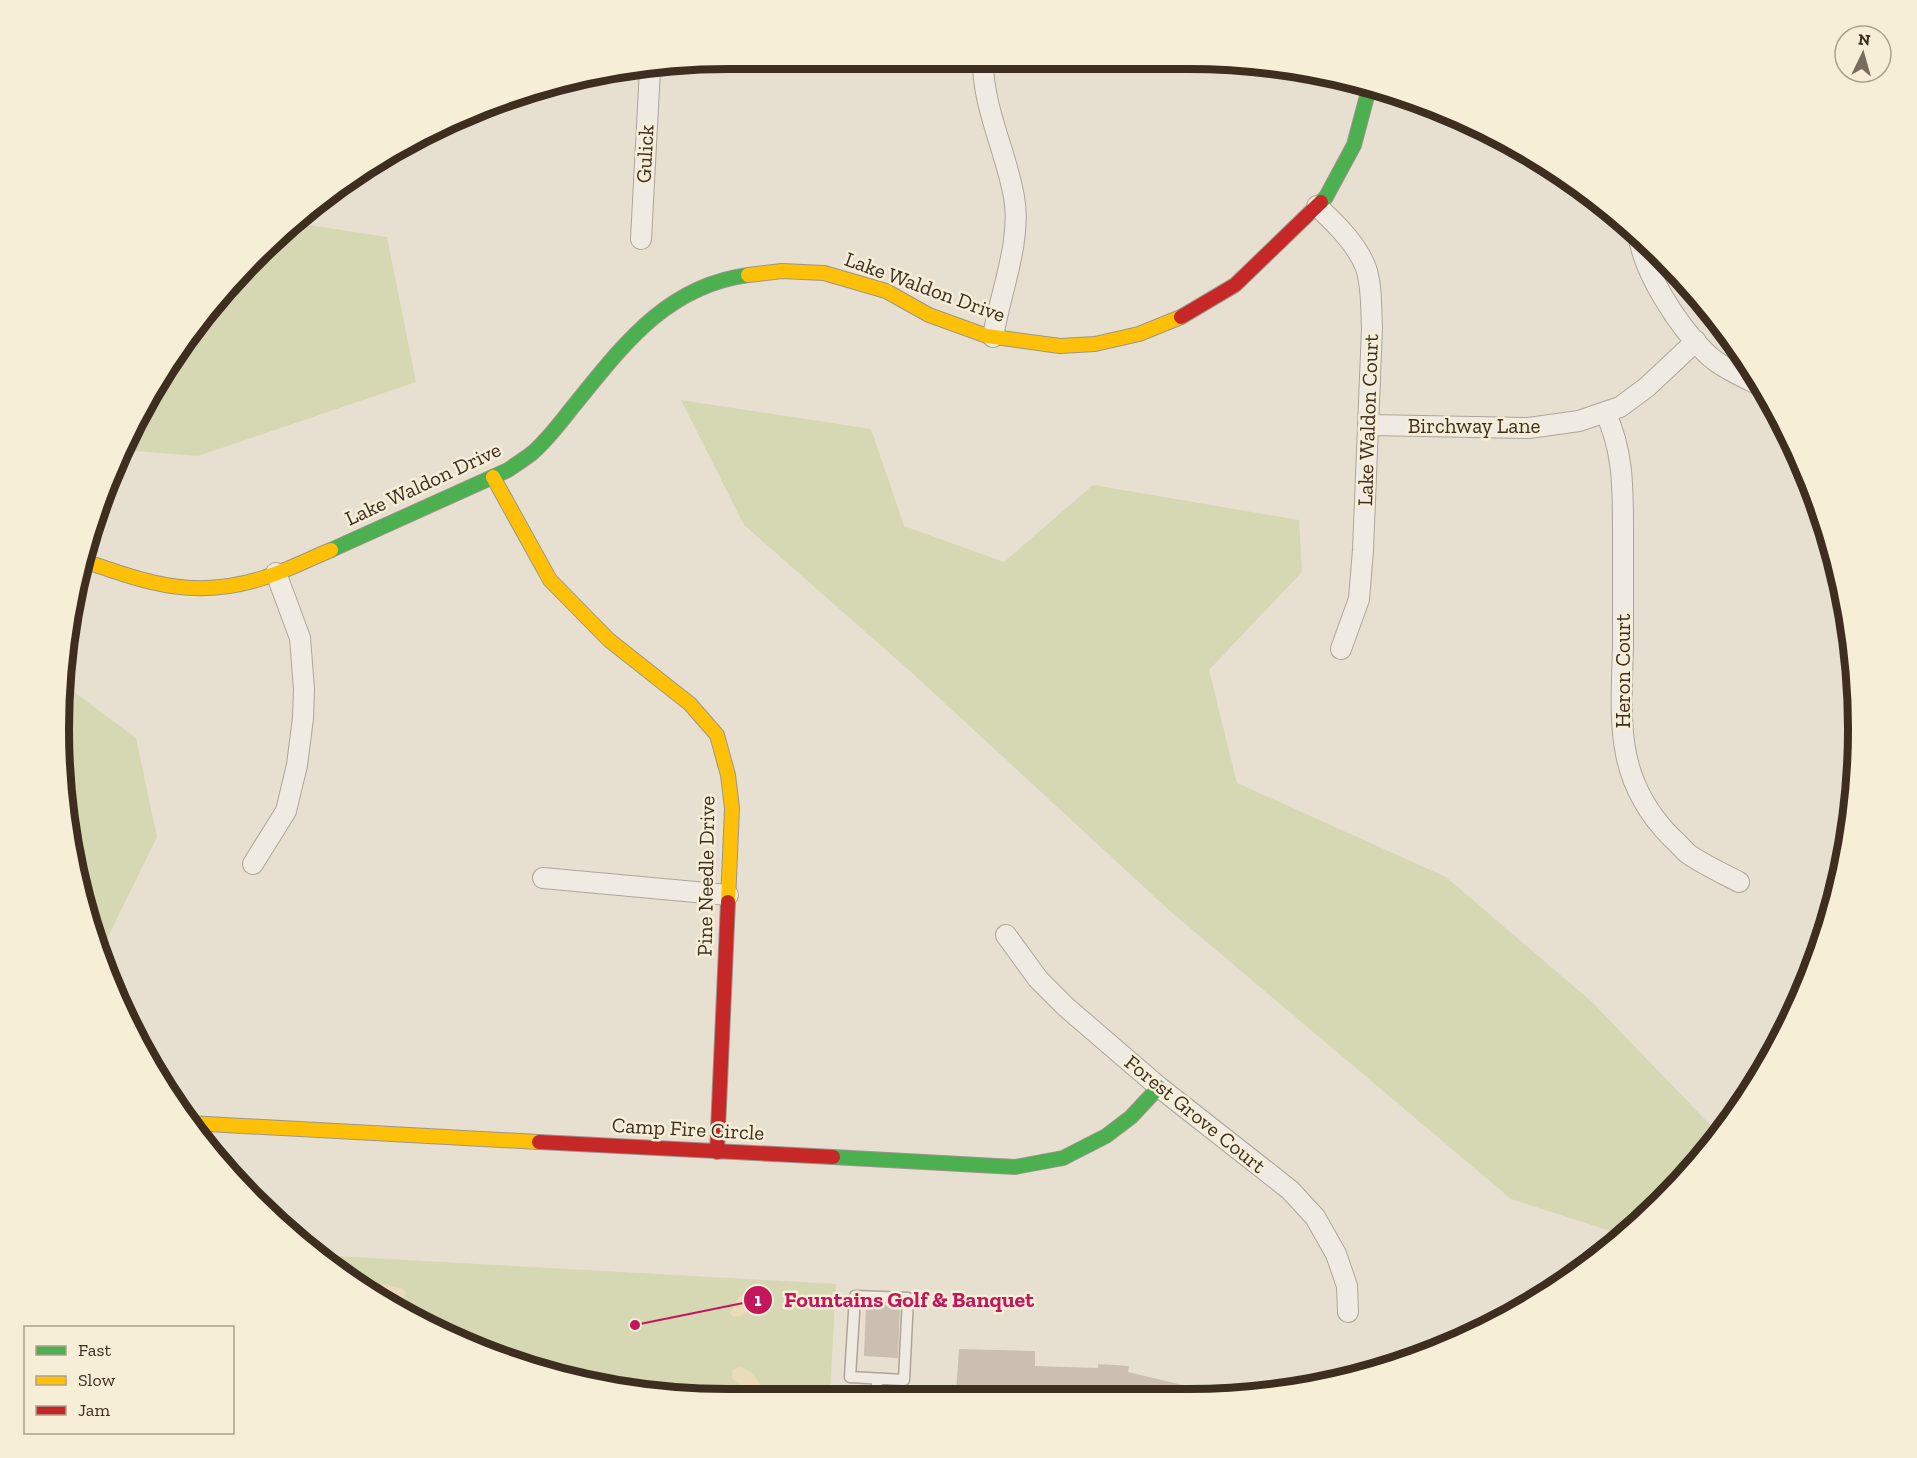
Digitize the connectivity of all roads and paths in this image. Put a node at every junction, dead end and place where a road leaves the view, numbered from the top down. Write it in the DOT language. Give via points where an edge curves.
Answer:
graph roads {
  1 [pos="982,69"];
  2 [pos="650,74"];
  3 [pos="1368,94"];
  4 [pos="1317,206"];
  5 [pos="641,239"];
  6 [pos="1641,249"];
  7 [pos="993,337"];
  8 [pos="1696,341"];
  9 [pos="1748,380"];
  10 [pos="1605,412"];
  11 [pos="1369,425"];
  12 [pos="493,477"];
  13 [pos="90,563"];
  14 [pos="276,573"];
  15 [pos="1341,649"];
  16 [pos="253,864"];
  17 [pos="543,878"];
  18 [pos="1739,882"];
  19 [pos="728,895"];
  20 [pos="1006,935"];
  21 [pos="1159,1086"];
  22 [pos="200,1124"];
  23 [pos="717,1152"];
  24 [pos="1348,1312"];
  25 [pos="878,1379"];
  26 [pos="877,1389"];
  1 -- 7 [label="street" via="1014,198 1016,226"];
  2 -- 5 [label="street, Gulick"];
  3 -- 4 [label="street, Lake Waldon Drive" via="1354,145 1326,197"];
  4 -- 7 [label="street, Lake Waldon Drive" via="1235,285 1149,330 1083,345 1060,346"];
  4 -- 11 [label="street, Lake Waldon Court" via="1344,231 1365,267 1372,328"];
  6 -- 8 [label="street" via="1662,295"];
  7 -- 12 [label="street, Lake Waldon Drive" via="929,315 886,291 824,273 782,271 707,285 658,312 620,349 532,453"];
  8 -- 9 [label="street" via="1707,354"];
  8 -- 10 [label="street, Birchway Lane" via="1647,387 1620,407"];
  10 -- 11 [label="street, Birchway Lane" via="1579,422 1529,428"];
  10 -- 18 [label="street, Heron Court" via="1620,456 1623,484 1621,726 1628,769 1656,822 1688,853"];
  11 -- 15 [label="street, Lake Waldon Court" via="1359,599"];
  12 -- 14 [label="street, Lake Waldon Drive"];
  12 -- 19 [label="street, Pine Needle Drive" via="550,580 609,640 690,704 717,735 732,808"];
  13 -- 14 [label="street, Lake Waldon Drive" via="137,579 195,589 228,586"];
  14 -- 16 [label="street" via="300,638 303,718 286,811"];
  17 -- 19 [label="street"];
  19 -- 23 [label="street, Pine Needle Drive"];
  20 -- 21 [label="street, Forest Grove Court" via="1038,980"];
  21 -- 23 [label="street, Camp Fire Circle" via="1131,1117 1106,1136 1063,1158 1015,1167"];
  21 -- 24 [label="street, Forest Grove Court" via="1290,1190 1315,1217 1336,1254 1347,1286"];
  22 -- 23 [label="street, Camp Fire Circle"];
  25 -- 25 [label="lane" via="904,1380 908,1298 855,1296 850,1377"];
  25 -- 26 [label="lane"];
}
